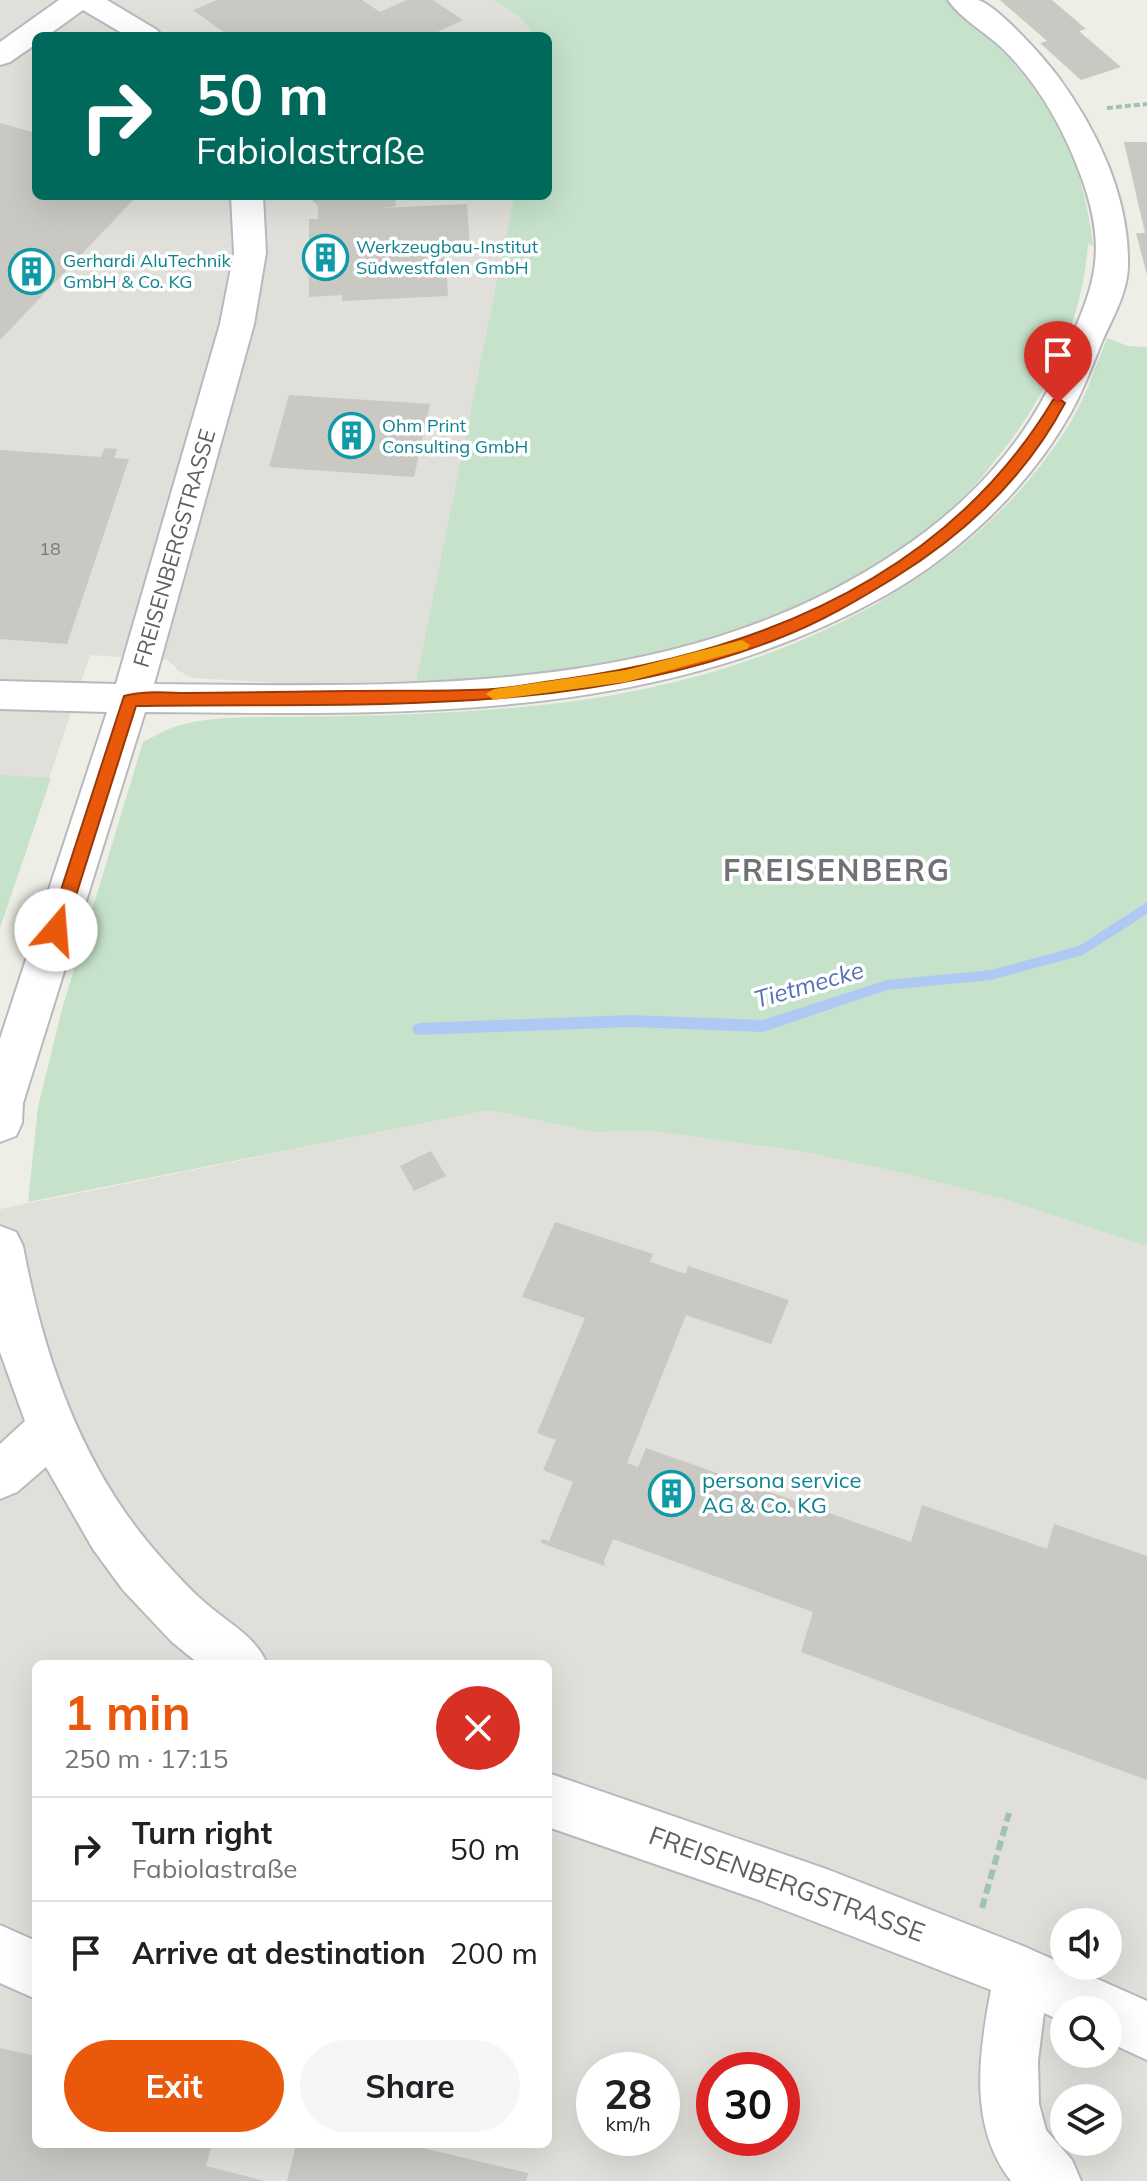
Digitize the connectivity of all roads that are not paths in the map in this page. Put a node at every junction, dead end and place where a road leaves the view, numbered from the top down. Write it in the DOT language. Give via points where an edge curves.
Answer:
graph roads {
  1 [pos="78,0"];
  2 [pos="87,0"];
  3 [pos="962,0"];
  4 [pos="33,32"];
  5 [pos="140,32"];
  6 [pos="32,33"];
  7 [pos="0,56"];
  8 [pos="247,200"];
  9 [pos="0,695"];
  10 [pos="130,700"];
  11 [pos="0,1123"];
  12 [pos="0,1246"];
  13 [pos="52,1429"];
  14 [pos="0,1476"];
  15 [pos="236,1660"];
  16 [pos="552,1801"];
  17 [pos="0,1953"];
  18 [pos="32,1969"];
  19 [pos="1023,1974"];
  20 [pos="1072,1996"];
  21 [pos="1122,2019"];
  22 [pos="1147,2031"];
  23 [pos="1051,2181"];
  1 -- 4 [label="street"];
  2 -- 5 [label="street"];
  3 -- 10 [label="street" via="1016,46 1066,112 1106,202 1113,267 1070,381 1047,424 965,520 849,598 777,633 711,656 626,676 495,694"];
  6 -- 7 [label="street"];
  8 -- 10 [label="street, FREISENBERGSTRASSE" via="250,253 237,324"];
  9 -- 10 [label="street"];
  10 -- 11 [label="street, FREISENBERGSTRASSE" via="1,1103"];
  12 -- 13 [label="street" via="6,1294"];
  13 -- 14 [label="street"];
  13 -- 15 [label="street" via="106,1526 175,1610"];
  16 -- 19 [label="street, FREISENBERGSTRASSE" via="689,1845"];
  17 -- 18 [label="street"];
  19 -- 20 [label="street, FREISENBERGSTRASSE"];
  19 -- 23 [label="street" via="1006,2067 1010,2103 1024,2148"];
  21 -- 22 [label="street, FREISENBERGSTRASSE"];
}
